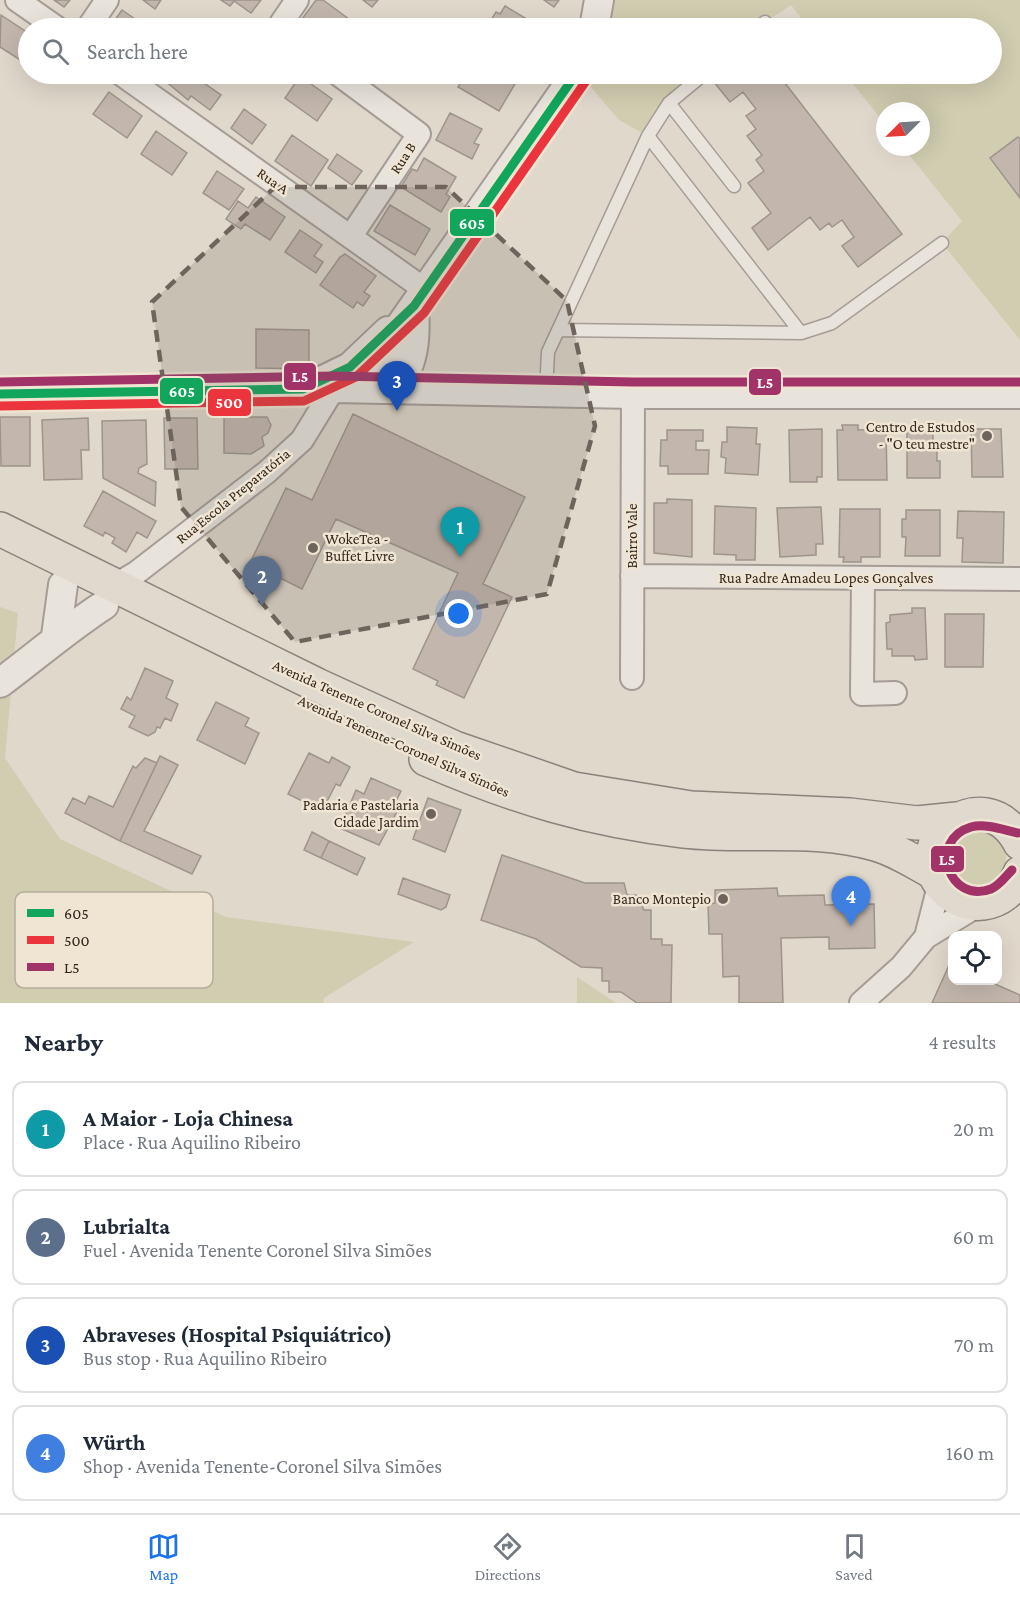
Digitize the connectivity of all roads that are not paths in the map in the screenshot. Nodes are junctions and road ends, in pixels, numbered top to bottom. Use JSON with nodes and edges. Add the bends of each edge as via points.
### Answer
{"nodes":[{"id":1,"x":17,"y":0,"type":"edge"},
{"id":2,"x":107,"y":0,"type":"edge"},
{"id":3,"x":297,"y":0,"type":"edge"},
{"id":4,"x":599,"y":0,"type":"edge"},
{"id":5,"x":43,"y":18,"type":"edge"},
{"id":6,"x":95,"y":18,"type":"edge"},
{"id":7,"x":285,"y":18,"type":"edge"},
{"id":8,"x":596,"y":18,"type":"edge"},
{"id":9,"x":135,"y":84,"type":"edge"},
{"id":10,"x":352,"y":84,"type":"edge"},
{"id":11,"x":569,"y":84,"type":"edge"},
{"id":12,"x":692,"y":84,"type":"edge"},
{"id":13,"x":669,"y":103,"type":"junction"},
{"id":14,"x":648,"y":136,"type":"junction"},
{"id":15,"x":734,"y":186,"type":"dead end"},
{"id":16,"x":351,"y":236,"type":"junction"},
{"id":17,"x":942,"y":243,"type":"dead end"},
{"id":18,"x":419,"y":298,"type":"junction"},
{"id":19,"x":559,"y":330,"type":"junction"},
{"id":20,"x":801,"y":333,"type":"junction"},
{"id":21,"x":414,"y":341,"type":"junction"},
{"id":22,"x":303,"y":388,"type":"junction"},
{"id":23,"x":334,"y":388,"type":"junction"},
{"id":24,"x":394,"y":389,"type":"junction"},
{"id":25,"x":453,"y":389,"type":"junction"},
{"id":26,"x":546,"y":392,"type":"junction"},
{"id":27,"x":633,"y":393,"type":"junction"},
{"id":28,"x":0,"y":394,"type":"edge"},
{"id":29,"x":1020,"y":394,"type":"edge"},
{"id":30,"x":0,"y":529,"type":"edge"},
{"id":31,"x":0,"y":555,"type":"edge"},
{"id":32,"x":632,"y":576,"type":"junction"},
{"id":33,"x":863,"y":578,"type":"junction"},
{"id":34,"x":1020,"y":579,"type":"edge"},
{"id":35,"x":63,"y":585,"type":"junction"},
{"id":36,"x":109,"y":595,"type":"junction"},
{"id":37,"x":57,"y":636,"type":"junction"},
{"id":38,"x":632,"y":678,"type":"dead end"},
{"id":39,"x":0,"y":683,"type":"edge"},
{"id":40,"x":895,"y":693,"type":"dead end"},
{"id":41,"x":1005,"y":818,"type":"edge"},
{"id":42,"x":957,"y":819,"type":"junction"},
{"id":43,"x":1020,"y":843,"type":"edge"},
{"id":44,"x":938,"y":878,"type":"junction"},
{"id":45,"x":1019,"y":878,"type":"edge"},
{"id":46,"x":980,"y":904,"type":"junction"},
{"id":47,"x":926,"y":937,"type":"junction"},
{"id":48,"x":861,"y":1003,"type":"edge"}],
"edges":[{"from":1,"to":5,"type":"street"},
{"from":2,"to":6,"type":"street"},
{"from":3,"to":7,"type":"street"},
{"from":4,"to":8,"type":"street"},
{"from":9,"to":16,"type":"street","name":"Rua A"},
{"from":10,"to":16,"type":"street","name":"Rua B","via":[[419,134]]},
{"from":11,"to":18,"type":"street"},
{"from":12,"to":13,"type":"lane"},
{"from":13,"to":14,"type":"lane"},
{"from":13,"to":15,"type":"lane"},
{"from":14,"to":19,"type":"lane"},
{"from":14,"to":20,"type":"lane"},
{"from":16,"to":18,"type":"street","name":"Rua A"},
{"from":17,"to":20,"type":"lane","via":[[832,323]]},
{"from":18,"to":21,"type":"street"},
{"from":18,"to":22,"type":"street","via":[[350,367]]},
{"from":18,"to":24,"type":"street","via":[[384,349],[380,365],[383,379]]},
{"from":19,"to":20,"type":"lane"},
{"from":19,"to":26,"type":"lane","via":[[548,352]]},
{"from":21,"to":24,"type":"street","via":[[408,368]]},
{"from":21,"to":25,"type":"street","via":[[428,374]]},
{"from":22,"to":23,"type":"street"},
{"from":22,"to":28,"type":"street"},
{"from":23,"to":24,"type":"street"},
{"from":23,"to":36,"type":"street","name":"Rua Escola Preparatória","via":[[302,440]]},
{"from":24,"to":25,"type":"street"},
{"from":25,"to":26,"type":"street"},
{"from":26,"to":27,"type":"street"},
{"from":27,"to":29,"type":"street"},
{"from":27,"to":32,"type":"street","name":"Bairro Vale"},
{"from":30,"to":36,"type":"main road","name":"Avenida Tenente Coronel Silva Simões"},
{"from":31,"to":35,"type":"main road","name":"Avenida Tenente-Coronel Silva Simões"},
{"from":32,"to":33,"type":"street","name":"Rua Padre Amadeu Lopes Gonçalves"},
{"from":32,"to":38,"type":"street","name":"Bairro Vale"},
{"from":33,"to":34,"type":"street","name":"Rua Padre Amadeu Lopes Gonçalves"},
{"from":33,"to":40,"type":"street","via":[[862,694]]},
{"from":35,"to":36,"type":"main road","name":"Avenida Tenente-Coronel Silva Simões"},
{"from":35,"to":37,"type":"street"},
{"from":36,"to":37,"type":"street"},
{"from":36,"to":42,"type":"main road","name":"Avenida Tenente Coronel Silva Simões","via":[[455,748],[574,789],[691,808],[850,815],[917,823]]},
{"from":36,"to":44,"type":"main road","name":"Avenida Tenente-Coronel Silva Simões","via":[[349,723],[523,798],[608,821],[673,830],[817,835],[876,844]]},
{"from":37,"to":39,"type":"street"},
{"from":41,"to":42,"type":"main road","name":"Avenida Tenente Coronel Silva Simões","via":[[980,814]]},
{"from":41,"to":43,"type":"main road"},
{"from":42,"to":44,"type":"main road","via":[[943,831],[934,848]]},
{"from":44,"to":46,"type":"main road","name":"Avenida Tenente-Coronel Silva Simões","via":[[952,896]]},
{"from":44,"to":47,"type":"street"},
{"from":45,"to":46,"type":"main road","via":[[1001,897]]},
{"from":46,"to":47,"type":"street"},
{"from":47,"to":48,"type":"street","via":[[902,967]]}]}
